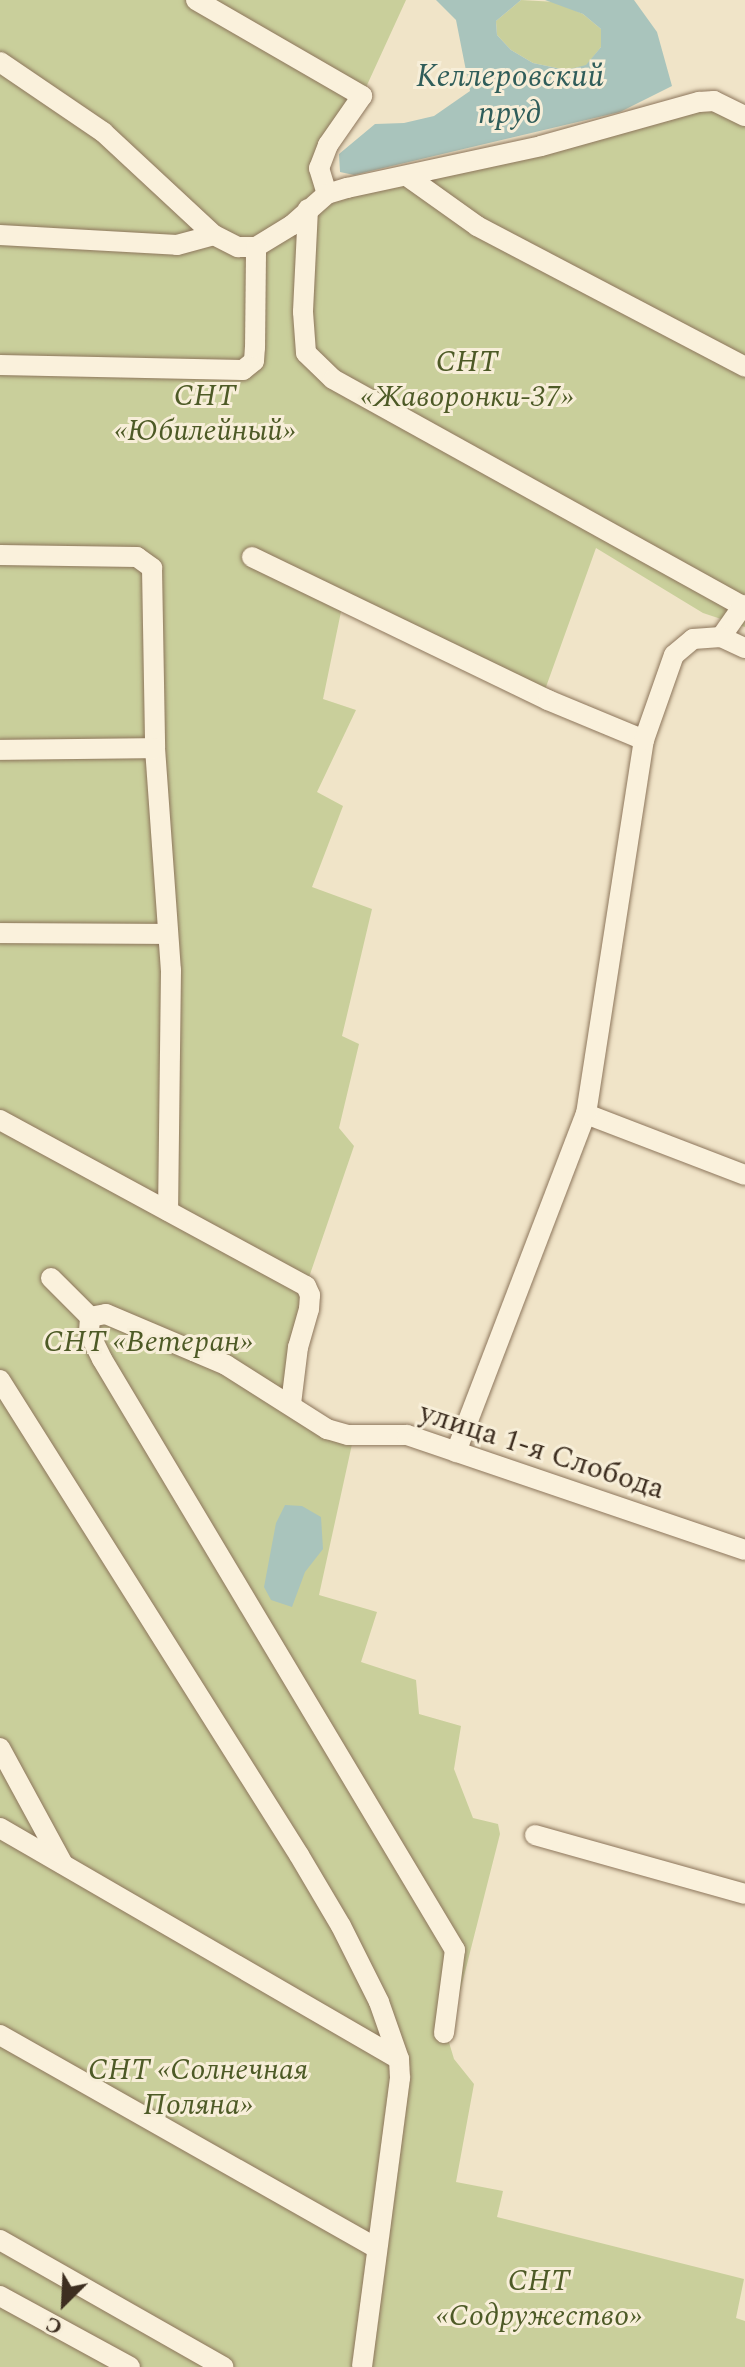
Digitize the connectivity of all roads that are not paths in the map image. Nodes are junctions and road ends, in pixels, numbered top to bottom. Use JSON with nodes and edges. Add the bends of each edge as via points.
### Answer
{"nodes":[{"id":1,"x":196,"y":0,"type":"edge"},
{"id":2,"x":0,"y":62,"type":"edge"},
{"id":3,"x":745,"y":116,"type":"edge"},
{"id":4,"x":407,"y":176,"type":"junction"},
{"id":5,"x":327,"y":194,"type":"junction"},
{"id":6,"x":308,"y":209,"type":"junction"},
{"id":7,"x":0,"y":235,"type":"edge"},
{"id":8,"x":214,"y":235,"type":"junction"},
{"id":9,"x":256,"y":247,"type":"junction"},
{"id":10,"x":0,"y":365,"type":"edge"},
{"id":11,"x":745,"y":367,"type":"edge"},
{"id":12,"x":0,"y":555,"type":"edge"},
{"id":13,"x":252,"y":557,"type":"dead end"},
{"id":14,"x":744,"y":606,"type":"edge"},
{"id":15,"x":721,"y":637,"type":"junction"},
{"id":16,"x":745,"y":648,"type":"edge"},
{"id":17,"x":644,"y":740,"type":"junction"},
{"id":18,"x":155,"y":748,"type":"junction"},
{"id":19,"x":0,"y":750,"type":"edge"},
{"id":20,"x":0,"y":933,"type":"edge"},
{"id":21,"x":168,"y":934,"type":"junction"},
{"id":22,"x":586,"y":1114,"type":"junction"},
{"id":23,"x":0,"y":1120,"type":"edge"},
{"id":24,"x":745,"y":1175,"type":"edge"},
{"id":25,"x":168,"y":1211,"type":"junction"},
{"id":26,"x":51,"y":1278,"type":"dead end"},
{"id":27,"x":98,"y":1315,"type":"junction"},
{"id":28,"x":0,"y":1380,"type":"edge"},
{"id":29,"x":291,"y":1404,"type":"junction"},
{"id":30,"x":456,"y":1452,"type":"junction"},
{"id":31,"x":745,"y":1550,"type":"edge"},
{"id":32,"x":0,"y":1748,"type":"edge"},
{"id":33,"x":0,"y":1828,"type":"edge"},
{"id":34,"x":535,"y":1835,"type":"dead end"},
{"id":35,"x":63,"y":1864,"type":"junction"},
{"id":36,"x":745,"y":1894,"type":"edge"},
{"id":37,"x":444,"y":2033,"type":"dead end"},
{"id":38,"x":0,"y":2035,"type":"edge"},
{"id":39,"x":399,"y":2059,"type":"junction"},
{"id":40,"x":0,"y":2240,"type":"edge"},
{"id":41,"x":375,"y":2247,"type":"junction"},
{"id":42,"x":0,"y":2296,"type":"edge"},
{"id":43,"x":130,"y":2367,"type":"edge"},
{"id":44,"x":224,"y":2367,"type":"edge"},
{"id":45,"x":362,"y":2367,"type":"edge"}],
"edges":[{"from":1,"to":5,"type":"street","via":[[362,96],[328,145],[319,168]]},
{"from":2,"to":8,"type":"street","via":[[103,132]]},
{"from":3,"to":4,"type":"street","via":[[714,101],[699,102]]},
{"from":4,"to":5,"type":"street"},
{"from":4,"to":11,"type":"street","via":[[477,226]]},
{"from":5,"to":6,"type":"street"},
{"from":6,"to":9,"type":"street"},
{"from":6,"to":14,"type":"street","via":[[306,353],[333,379]]},
{"from":7,"to":8,"type":"street","via":[[177,245]]},
{"from":8,"to":9,"type":"street","via":[[238,247]]},
{"from":9,"to":10,"type":"street","via":[[254,361],[243,370]]},
{"from":12,"to":18,"type":"street","via":[[137,557],[152,568]]},
{"from":13,"to":17,"type":"street","via":[[548,700]]},
{"from":14,"to":15,"type":"street"},
{"from":15,"to":16,"type":"street"},
{"from":15,"to":17,"type":"street","via":[[693,639],[674,655]]},
{"from":17,"to":22,"type":"street"},
{"from":18,"to":19,"type":"street"},
{"from":18,"to":21,"type":"street"},
{"from":20,"to":21,"type":"street"},
{"from":21,"to":25,"type":"street"},
{"from":22,"to":24,"type":"street"},
{"from":22,"to":30,"type":"street"},
{"from":23,"to":25,"type":"street"},
{"from":25,"to":29,"type":"street","via":[[306,1286],[309,1309]]},
{"from":26,"to":27,"type":"street"},
{"from":27,"to":29,"type":"street","name":"улица 1-я Слобода","via":[[226,1365]]},
{"from":27,"to":37,"type":"street","via":[[89,1332],[102,1359],[455,1950]]},
{"from":28,"to":39,"type":"street","via":[[306,1867],[379,2002]]},
{"from":29,"to":30,"type":"street","name":"улица 1-я Слобода","via":[[337,1432],[407,1435]]},
{"from":30,"to":31,"type":"street","name":"улица 1-я Слобода"},
{"from":32,"to":35,"type":"street"},
{"from":33,"to":35,"type":"street"},
{"from":34,"to":36,"type":"street"},
{"from":35,"to":39,"type":"street"},
{"from":38,"to":41,"type":"street"},
{"from":39,"to":41,"type":"street"},
{"from":40,"to":44,"type":"street"},
{"from":41,"to":45,"type":"street"},
{"from":42,"to":43,"type":"street"}]}
